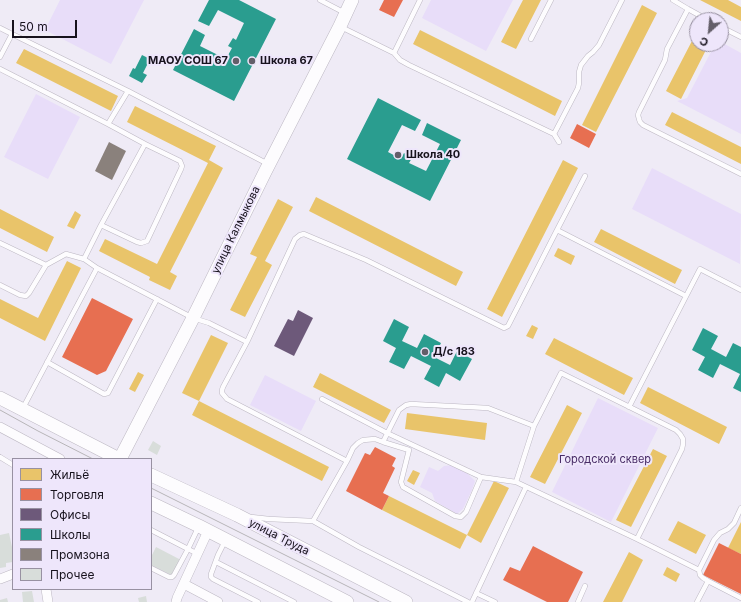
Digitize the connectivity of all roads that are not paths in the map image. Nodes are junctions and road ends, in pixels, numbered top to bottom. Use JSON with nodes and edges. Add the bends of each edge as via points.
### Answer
{"nodes":[{"id":1,"x":320,"y":0,"type":"edge"},
{"id":2,"x":352,"y":0,"type":"edge"},
{"id":3,"x":420,"y":0,"type":"edge"},
{"id":4,"x":551,"y":0,"type":"edge"},
{"id":5,"x":622,"y":0,"type":"edge"},
{"id":6,"x":673,"y":0,"type":"edge"},
{"id":7,"x":688,"y":9,"type":"junction"},
{"id":8,"x":693,"y":12,"type":"edge"},
{"id":9,"x":346,"y":13,"type":"junction"},
{"id":10,"x":340,"y":26,"type":"junction"},
{"id":11,"x":0,"y":28,"type":"edge"},
{"id":12,"x":729,"y":31,"type":"edge"},
{"id":13,"x":12,"y":34,"type":"junction"},
{"id":14,"x":741,"y":37,"type":"edge"},
{"id":15,"x":531,"y":39,"type":"dead end"},
{"id":16,"x":394,"y":53,"type":"junction"},
{"id":17,"x":0,"y":57,"type":"edge"},
{"id":18,"x":0,"y":69,"type":"edge"},
{"id":19,"x":128,"y":91,"type":"junction"},
{"id":20,"x":108,"y":124,"type":"junction"},
{"id":21,"x":554,"y":134,"type":"junction"},
{"id":22,"x":559,"y":142,"type":"dead end"},
{"id":23,"x":145,"y":144,"type":"junction"},
{"id":24,"x":269,"y":164,"type":"junction"},
{"id":25,"x":741,"y":174,"type":"edge"},
{"id":26,"x":585,"y":176,"type":"dead end"},
{"id":27,"x":101,"y":225,"type":"junction"},
{"id":28,"x":557,"y":230,"type":"junction"},
{"id":29,"x":0,"y":243,"type":"edge"},
{"id":30,"x":84,"y":259,"type":"junction"},
{"id":31,"x":46,"y":265,"type":"junction"},
{"id":32,"x":97,"y":268,"type":"junction"},
{"id":33,"x":0,"y":285,"type":"edge"},
{"id":34,"x":741,"y":290,"type":"edge"},
{"id":35,"x":686,"y":296,"type":"junction"},
{"id":36,"x":157,"y":299,"type":"junction"},
{"id":37,"x":193,"y":318,"type":"junction"},
{"id":38,"x":247,"y":342,"type":"junction"},
{"id":39,"x":47,"y":362,"type":"junction"},
{"id":40,"x":0,"y":398,"type":"edge"},
{"id":41,"x":322,"y":399,"type":"dead end"},
{"id":42,"x":629,"y":407,"type":"junction"},
{"id":43,"x":22,"y":410,"type":"junction"},
{"id":44,"x":534,"y":426,"type":"junction"},
{"id":45,"x":0,"y":427,"type":"edge"},
{"id":46,"x":387,"y":433,"type":"junction"},
{"id":47,"x":383,"y":442,"type":"junction"},
{"id":48,"x":409,"y":450,"type":"junction"},
{"id":49,"x":424,"y":450,"type":"junction"},
{"id":50,"x":0,"y":457,"type":"edge"},
{"id":51,"x":58,"y":458,"type":"edge"},
{"id":52,"x":117,"y":458,"type":"edge"},
{"id":53,"x":120,"y":458,"type":"edge"},
{"id":54,"x":347,"y":461,"type":"junction"},
{"id":55,"x":12,"y":464,"type":"edge"},
{"id":56,"x":152,"y":475,"type":"edge"},
{"id":57,"x":481,"y":477,"type":"junction"},
{"id":58,"x":516,"y":482,"type":"junction"},
{"id":59,"x":526,"y":487,"type":"junction"},
{"id":60,"x":152,"y":503,"type":"edge"},
{"id":61,"x":741,"y":508,"type":"edge"},
{"id":62,"x":237,"y":516,"type":"junction"},
{"id":63,"x":312,"y":521,"type":"junction"},
{"id":64,"x":203,"y":528,"type":"junction"},
{"id":65,"x":152,"y":531,"type":"edge"},
{"id":66,"x":637,"y":538,"type":"junction"},
{"id":67,"x":225,"y":540,"type":"junction"},
{"id":68,"x":188,"y":549,"type":"junction"},
{"id":69,"x":198,"y":554,"type":"junction"},
{"id":70,"x":216,"y":562,"type":"junction"},
{"id":71,"x":152,"y":568,"type":"edge"},
{"id":72,"x":699,"y":570,"type":"junction"},
{"id":73,"x":12,"y":574,"type":"edge"},
{"id":74,"x":0,"y":579,"type":"edge"},
{"id":75,"x":708,"y":581,"type":"junction"},
{"id":76,"x":184,"y":584,"type":"junction"},
{"id":77,"x":585,"y":586,"type":"dead end"},
{"id":78,"x":46,"y":590,"type":"edge"},
{"id":79,"x":476,"y":593,"type":"junction"},
{"id":80,"x":741,"y":598,"type":"edge"},
{"id":81,"x":48,"y":602,"type":"edge"},
{"id":82,"x":176,"y":602,"type":"edge"},
{"id":83,"x":218,"y":602,"type":"edge"},
{"id":84,"x":258,"y":602,"type":"edge"},
{"id":85,"x":294,"y":602,"type":"edge"},
{"id":86,"x":347,"y":602,"type":"edge"},
{"id":87,"x":406,"y":602,"type":"edge"},
{"id":88,"x":468,"y":602,"type":"edge"},
{"id":89,"x":472,"y":602,"type":"edge"},
{"id":90,"x":495,"y":602,"type":"edge"},
{"id":91,"x":578,"y":602,"type":"edge"},
{"id":92,"x":697,"y":602,"type":"edge"}],
"edges":[{"from":1,"to":9,"type":"lane"},
{"from":2,"to":9,"type":"main road","name":"улица Калмыкова"},
{"from":3,"to":16,"type":"lane"},
{"from":4,"to":15,"type":"lane"},
{"from":5,"to":21,"type":"lane","via":[[599,45],[581,65],[578,88]]},
{"from":6,"to":7,"type":"lane"},
{"from":7,"to":8,"type":"lane"},
{"from":7,"to":25,"type":"lane","via":[[639,112],[639,119],[643,124]]},
{"from":9,"to":10,"type":"main road","name":"улица Калмыкова"},
{"from":10,"to":16,"type":"lane"},
{"from":10,"to":24,"type":"main road","name":"улица Калмыкова"},
{"from":11,"to":13,"type":"lane"},
{"from":12,"to":14,"type":"lane"},
{"from":13,"to":17,"type":"lane"},
{"from":13,"to":19,"type":"lane"},
{"from":16,"to":21,"type":"lane","via":[[409,65]]},
{"from":18,"to":20,"type":"lane"},
{"from":19,"to":20,"type":"lane"},
{"from":19,"to":24,"type":"lane"},
{"from":20,"to":23,"type":"lane"},
{"from":21,"to":22,"type":"lane"},
{"from":23,"to":27,"type":"lane"},
{"from":23,"to":27,"type":"lane","via":[[178,159],[182,166],[149,238],[144,243],[137,242]]},
{"from":24,"to":37,"type":"main road","name":"улица Калмыкова"},
{"from":26,"to":28,"type":"lane"},
{"from":27,"to":30,"type":"lane"},
{"from":28,"to":35,"type":"lane"},
{"from":28,"to":38,"type":"lane","via":[[508,326],[504,328],[366,260],[307,235],[300,235],[295,239]]},
{"from":29,"to":31,"type":"lane"},
{"from":30,"to":31,"type":"lane","via":[[66,254]]},
{"from":30,"to":32,"type":"lane"},
{"from":31,"to":33,"type":"lane","via":[[26,296]]},
{"from":32,"to":36,"type":"lane"},
{"from":32,"to":39,"type":"lane"},
{"from":34,"to":35,"type":"lane","via":[[700,269]]},
{"from":35,"to":42,"type":"lane"},
{"from":36,"to":37,"type":"lane"},
{"from":36,"to":39,"type":"lane","via":[[108,393],[104,394]]},
{"from":37,"to":38,"type":"lane"},
{"from":37,"to":53,"type":"main road","name":"улица Калмыкова"},
{"from":38,"to":54,"type":"lane","via":[[222,386],[224,396]]},
{"from":39,"to":43,"type":"lane"},
{"from":40,"to":43,"type":"main road"},
{"from":41,"to":46,"type":"lane"},
{"from":42,"to":44,"type":"lane","via":[[561,373]]},
{"from":42,"to":66,"type":"lane","via":[[676,430],[683,439],[682,449]]},
{"from":43,"to":52,"type":"main road"},
{"from":44,"to":46,"type":"lane","via":[[488,408],[411,404],[399,410]]},
{"from":44,"to":58,"type":"lane"},
{"from":45,"to":51,"type":"street"},
{"from":46,"to":47,"type":"lane"},
{"from":46,"to":49,"type":"lane"},
{"from":47,"to":48,"type":"lane"},
{"from":47,"to":54,"type":"lane","via":[[375,439],[363,440],[353,448]]},
{"from":48,"to":49,"type":"lane"},
{"from":48,"to":57,"type":"lane","via":[[401,482],[403,487],[455,516],[461,517],[466,512]]},
{"from":49,"to":57,"type":"lane"},
{"from":50,"to":55,"type":"lane"},
{"from":54,"to":63,"type":"lane"},
{"from":56,"to":62,"type":"main road","name":"улица Труда"},
{"from":57,"to":58,"type":"lane"},
{"from":58,"to":59,"type":"lane"},
{"from":59,"to":66,"type":"lane"},
{"from":59,"to":79,"type":"lane"},
{"from":60,"to":64,"type":"main road"},
{"from":61,"to":72,"type":"lane","via":[[734,523],[714,540]]},
{"from":62,"to":63,"type":"lane"},
{"from":62,"to":87,"type":"main road","name":"улица Труда"},
{"from":63,"to":88,"type":"lane"},
{"from":64,"to":67,"type":"main road"},
{"from":64,"to":68,"type":"lane"},
{"from":64,"to":69,"type":"street"},
{"from":65,"to":68,"type":"lane"},
{"from":66,"to":72,"type":"lane"},
{"from":67,"to":70,"type":"lane"},
{"from":67,"to":86,"type":"main road"},
{"from":68,"to":69,"type":"lane"},
{"from":68,"to":71,"type":"lane","via":[[172,577]]},
{"from":69,"to":76,"type":"street"},
{"from":70,"to":84,"type":"lane","via":[[212,578]]},
{"from":70,"to":85,"type":"lane"},
{"from":72,"to":75,"type":"lane","via":[[700,575]]},
{"from":73,"to":74,"type":"street"},
{"from":75,"to":80,"type":"lane"},
{"from":75,"to":92,"type":"lane"},
{"from":76,"to":82,"type":"street"},
{"from":76,"to":83,"type":"street"},
{"from":77,"to":91,"type":"lane"},
{"from":78,"to":81,"type":"street"},
{"from":79,"to":89,"type":"lane"},
{"from":79,"to":90,"type":"lane"}]}
